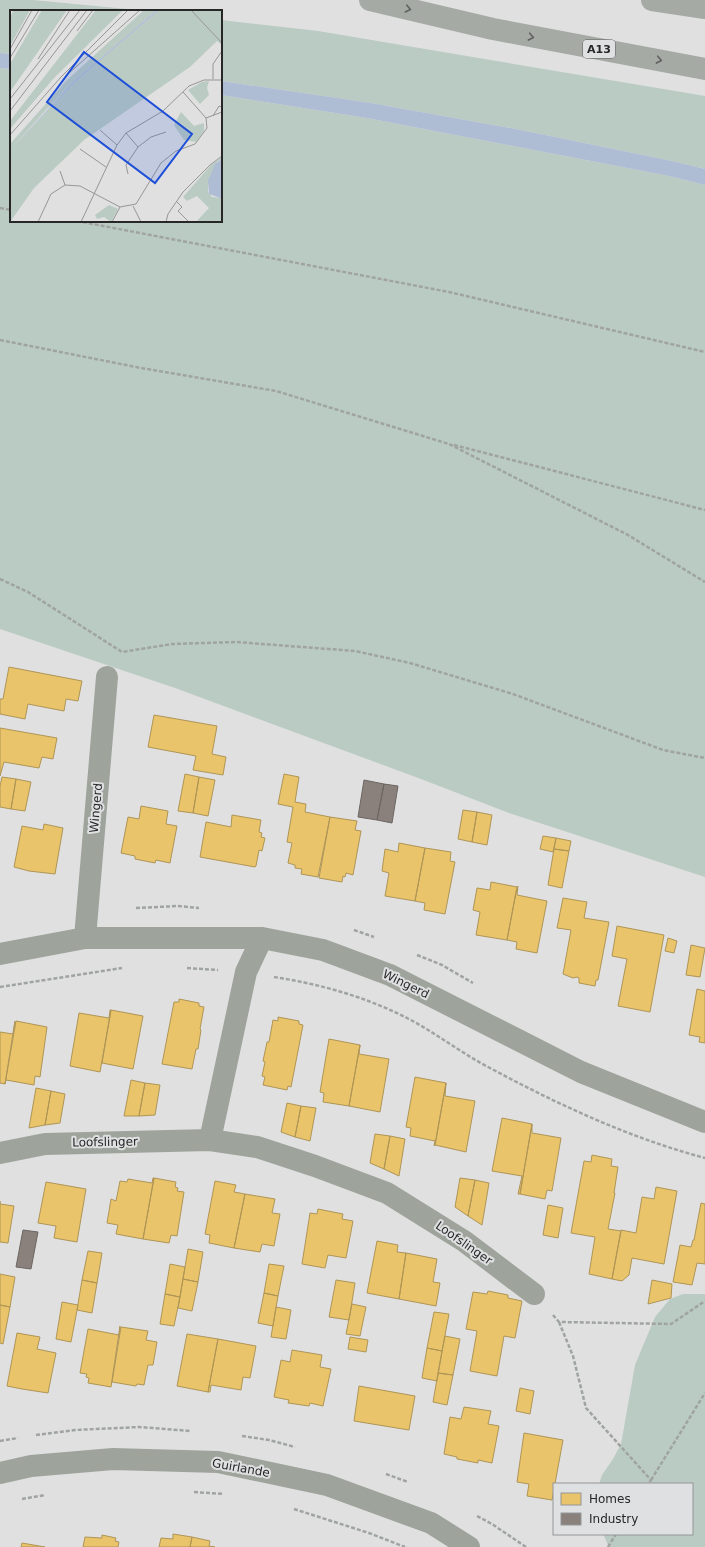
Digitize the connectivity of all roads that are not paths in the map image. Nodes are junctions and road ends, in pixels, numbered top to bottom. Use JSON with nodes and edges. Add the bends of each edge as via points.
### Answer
{"nodes":[{"id":1,"x":370,"y":0,"type":"edge"},
{"id":2,"x":652,"y":0,"type":"edge"},
{"id":3,"x":705,"y":8,"type":"edge"},
{"id":4,"x":705,"y":69,"type":"edge"},
{"id":5,"x":107,"y":677,"type":"dead end"},
{"id":6,"x":85,"y":938,"type":"junction"},
{"id":7,"x":262,"y":938,"type":"junction"},
{"id":8,"x":0,"y":954,"type":"edge"},
{"id":9,"x":705,"y":1122,"type":"edge"},
{"id":10,"x":210,"y":1140,"type":"junction"},
{"id":11,"x":0,"y":1153,"type":"edge"},
{"id":12,"x":534,"y":1294,"type":"road end"},
{"id":13,"x":0,"y":1473,"type":"edge"},
{"id":14,"x":469,"y":1547,"type":"edge"}],
"edges":[{"from":1,"to":4,"type":"highway","number":"A13","one_way":true,"via":[[493,29]]},
{"from":2,"to":3,"type":"highway"},
{"from":5,"to":6,"type":"street","name":"Wingerd"},
{"from":6,"to":7,"type":"street","name":"Wingerd"},
{"from":6,"to":8,"type":"street","name":"Wingerd"},
{"from":7,"to":9,"type":"street","name":"Wingerd","via":[[323,950],[390,975],[581,1072]]},
{"from":7,"to":10,"type":"street","via":[[246,972]]},
{"from":10,"to":11,"type":"street","name":"Loofslinger","via":[[45,1144]]},
{"from":10,"to":12,"type":"street","name":"Loofslinger","via":[[257,1147],[387,1193],[464,1241]]},
{"from":13,"to":14,"type":"street","name":"Guirlande","via":[[31,1466],[113,1459],[218,1462],[327,1485],[431,1523]]}]}
